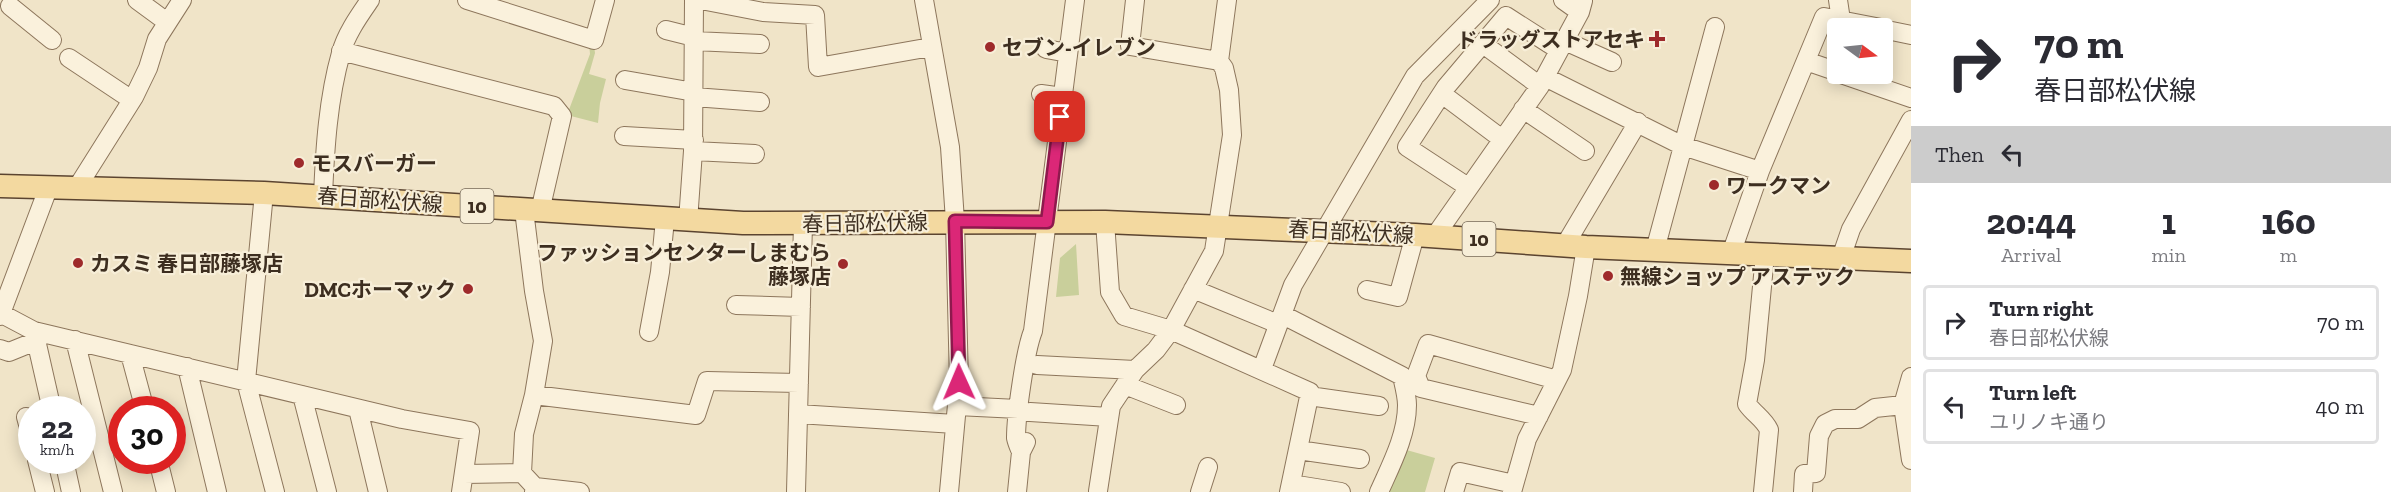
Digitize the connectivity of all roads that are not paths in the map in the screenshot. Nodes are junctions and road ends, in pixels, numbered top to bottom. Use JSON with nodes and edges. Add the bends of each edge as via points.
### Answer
{"nodes":[{"id":1,"x":136,"y":0,"type":"edge"},
{"id":2,"x":182,"y":0,"type":"edge"},
{"id":3,"x":370,"y":0,"type":"edge"},
{"id":4,"x":467,"y":0,"type":"edge"},
{"id":5,"x":605,"y":0,"type":"edge"},
{"id":6,"x":694,"y":0,"type":"edge"},
{"id":7,"x":703,"y":0,"type":"edge"},
{"id":8,"x":924,"y":0,"type":"edge"},
{"id":9,"x":1075,"y":0,"type":"edge"},
{"id":10,"x":1135,"y":0,"type":"edge"},
{"id":11,"x":1227,"y":0,"type":"edge"},
{"id":12,"x":1490,"y":0,"type":"edge"},
{"id":13,"x":1563,"y":0,"type":"edge"},
{"id":14,"x":1838,"y":0,"type":"edge"},
{"id":15,"x":11,"y":2,"type":"edge"},
{"id":16,"x":763,"y":6,"type":"edge"},
{"id":17,"x":1582,"y":6,"type":"edge"},
{"id":18,"x":1830,"y":18,"type":"edge"},
{"id":19,"x":1841,"y":18,"type":"edge"},
{"id":20,"x":0,"y":22,"type":"edge"},
{"id":21,"x":167,"y":22,"type":"junction"},
{"id":22,"x":1715,"y":27,"type":"dead end"},
{"id":23,"x":666,"y":30,"type":"dead end"},
{"id":24,"x":1893,"y":31,"type":"edge"},
{"id":25,"x":1911,"y":35,"type":"edge"},
{"id":26,"x":694,"y":39,"type":"junction"},
{"id":27,"x":52,"y":40,"type":"dead end"},
{"id":28,"x":760,"y":44,"type":"dead end"},
{"id":29,"x":1483,"y":44,"type":"junction"},
{"id":30,"x":1562,"y":46,"type":"junction"},
{"id":31,"x":931,"y":47,"type":"junction"},
{"id":32,"x":1046,"y":49,"type":"dead end"},
{"id":33,"x":341,"y":51,"type":"junction"},
{"id":34,"x":1068,"y":52,"type":"junction"},
{"id":35,"x":69,"y":58,"type":"dead end"},
{"id":36,"x":1219,"y":61,"type":"junction"},
{"id":37,"x":1612,"y":62,"type":"dead end"},
{"id":38,"x":1806,"y":62,"type":"junction"},
{"id":39,"x":1827,"y":69,"type":"edge"},
{"id":40,"x":625,"y":80,"type":"dead end"},
{"id":41,"x":1542,"y":82,"type":"junction"},
{"id":42,"x":1871,"y":84,"type":"edge"},
{"id":43,"x":694,"y":94,"type":"junction"},
{"id":44,"x":1041,"y":94,"type":"dead end"},
{"id":45,"x":1442,"y":94,"type":"junction"},
{"id":46,"x":1063,"y":97,"type":"junction"},
{"id":47,"x":1911,"y":98,"type":"edge"},
{"id":48,"x":132,"y":100,"type":"junction"},
{"id":49,"x":760,"y":102,"type":"dead end"},
{"id":50,"x":1523,"y":109,"type":"junction"},
{"id":51,"x":1911,"y":120,"type":"edge"},
{"id":52,"x":1638,"y":122,"type":"junction"},
{"id":53,"x":624,"y":136,"type":"dead end"},
{"id":54,"x":1502,"y":139,"type":"junction"},
{"id":55,"x":694,"y":146,"type":"junction"},
{"id":56,"x":1683,"y":146,"type":"junction"},
{"id":57,"x":1585,"y":151,"type":"dead end"},
{"id":58,"x":755,"y":154,"type":"dead end"},
{"id":59,"x":1760,"y":171,"type":"junction"},
{"id":60,"x":0,"y":186,"type":"edge"},
{"id":61,"x":49,"y":186,"type":"junction"},
{"id":62,"x":78,"y":186,"type":"junction"},
{"id":63,"x":1468,"y":187,"type":"junction"},
{"id":64,"x":264,"y":193,"type":"junction"},
{"id":65,"x":322,"y":196,"type":"junction"},
{"id":66,"x":532,"y":210,"type":"junction"},
{"id":67,"x":677,"y":220,"type":"junction"},
{"id":68,"x":955,"y":221,"type":"junction"},
{"id":69,"x":1047,"y":222,"type":"junction"},
{"id":70,"x":1105,"y":222,"type":"junction"},
{"id":71,"x":804,"y":224,"type":"junction"},
{"id":72,"x":1217,"y":225,"type":"junction"},
{"id":73,"x":1326,"y":231,"type":"junction"},
{"id":74,"x":1425,"y":236,"type":"junction"},
{"id":75,"x":1576,"y":246,"type":"junction"},
{"id":76,"x":1654,"y":250,"type":"junction"},
{"id":77,"x":1731,"y":254,"type":"junction"},
{"id":78,"x":1765,"y":255,"type":"junction"},
{"id":79,"x":1841,"y":258,"type":"junction"},
{"id":80,"x":1911,"y":261,"type":"edge"},
{"id":81,"x":1193,"y":289,"type":"junction"},
{"id":82,"x":1367,"y":290,"type":"dead end"},
{"id":83,"x":736,"y":305,"type":"dead end"},
{"id":84,"x":801,"y":308,"type":"junction"},
{"id":85,"x":1,"y":315,"type":"edge"},
{"id":86,"x":1280,"y":319,"type":"junction"},
{"id":87,"x":1171,"y":330,"type":"junction"},
{"id":88,"x":1033,"y":331,"type":"junction"},
{"id":89,"x":649,"y":332,"type":"dead end"},
{"id":90,"x":35,"y":336,"type":"junction"},
{"id":91,"x":75,"y":340,"type":"junction"},
{"id":92,"x":0,"y":349,"type":"edge"},
{"id":93,"x":130,"y":354,"type":"junction"},
{"id":94,"x":1036,"y":365,"type":"junction"},
{"id":95,"x":188,"y":367,"type":"junction"},
{"id":96,"x":1262,"y":369,"type":"junction"},
{"id":97,"x":1911,"y":377,"type":"edge"},
{"id":98,"x":1130,"y":378,"type":"junction"},
{"id":99,"x":1557,"y":380,"type":"junction"},
{"id":100,"x":246,"y":381,"type":"junction"},
{"id":101,"x":799,"y":383,"type":"junction"},
{"id":102,"x":302,"y":395,"type":"junction"},
{"id":103,"x":534,"y":395,"type":"junction"},
{"id":104,"x":49,"y":396,"type":"edge"},
{"id":105,"x":141,"y":396,"type":"edge"},
{"id":106,"x":1309,"y":396,"type":"junction"},
{"id":107,"x":1176,"y":405,"type":"dead end"},
{"id":108,"x":1379,"y":406,"type":"dead end"},
{"id":109,"x":1907,"y":406,"type":"edge"},
{"id":110,"x":358,"y":409,"type":"junction"},
{"id":111,"x":1025,"y":410,"type":"junction"},
{"id":112,"x":798,"y":414,"type":"junction"},
{"id":113,"x":956,"y":415,"type":"junction"},
{"id":114,"x":1539,"y":416,"type":"junction"},
{"id":115,"x":1109,"y":417,"type":"junction"},
{"id":116,"x":1298,"y":450,"type":"junction"},
{"id":117,"x":1360,"y":459,"type":"dead end"},
{"id":118,"x":1911,"y":460,"type":"edge"},
{"id":119,"x":1208,"y":467,"type":"dead end"},
{"id":120,"x":522,"y":472,"type":"junction"},
{"id":121,"x":40,"y":474,"type":"edge"},
{"id":122,"x":67,"y":474,"type":"edge"},
{"id":123,"x":162,"y":474,"type":"edge"},
{"id":124,"x":464,"y":474,"type":"junction"},
{"id":125,"x":1290,"y":488,"type":"edge"},
{"id":126,"x":1513,"y":488,"type":"edge"},
{"id":127,"x":534,"y":490,"type":"edge"},
{"id":128,"x":45,"y":492,"type":"edge"},
{"id":129,"x":71,"y":492,"type":"edge"},
{"id":130,"x":113,"y":492,"type":"edge"},
{"id":131,"x":166,"y":492,"type":"edge"},
{"id":132,"x":217,"y":492,"type":"edge"},
{"id":133,"x":275,"y":492,"type":"edge"},
{"id":134,"x":327,"y":492,"type":"edge"},
{"id":135,"x":378,"y":492,"type":"edge"},
{"id":136,"x":461,"y":492,"type":"edge"},
{"id":137,"x":580,"y":492,"type":"edge"},
{"id":138,"x":796,"y":492,"type":"edge"},
{"id":139,"x":949,"y":492,"type":"edge"},
{"id":140,"x":1017,"y":492,"type":"edge"},
{"id":141,"x":1079,"y":492,"type":"edge"},
{"id":142,"x":1099,"y":492,"type":"edge"},
{"id":143,"x":1200,"y":492,"type":"edge"},
{"id":144,"x":1341,"y":492,"type":"edge"},
{"id":145,"x":1379,"y":492,"type":"edge"},
{"id":146,"x":1454,"y":492,"type":"edge"},
{"id":147,"x":1763,"y":492,"type":"edge"},
{"id":148,"x":1803,"y":492,"type":"edge"}],
"edges":[{"from":1,"to":21,"type":"street"},
{"from":2,"to":21,"type":"street"},
{"from":3,"to":33,"type":"street"},
{"from":4,"to":5,"type":"street","via":[[594,40]]},
{"from":6,"to":26,"type":"street"},
{"from":7,"to":16,"type":"street"},
{"from":8,"to":31,"type":"street"},
{"from":9,"to":34,"type":"street"},
{"from":10,"to":36,"type":"street","via":[[1130,46]]},
{"from":11,"to":36,"type":"street"},
{"from":12,"to":73,"type":"street","via":[[1415,76]]},
{"from":13,"to":17,"type":"street"},
{"from":14,"to":19,"type":"street"},
{"from":15,"to":20,"type":"street"},
{"from":15,"to":27,"type":"street"},
{"from":16,"to":31,"type":"street","via":[[815,15],[818,67]]},
{"from":17,"to":30,"type":"street"},
{"from":18,"to":38,"type":"street","via":[[1824,17]]},
{"from":21,"to":48,"type":"street"},
{"from":22,"to":56,"type":"street"},
{"from":23,"to":26,"type":"street"},
{"from":24,"to":25,"type":"street"},
{"from":26,"to":28,"type":"street"},
{"from":26,"to":43,"type":"street"},
{"from":29,"to":30,"type":"street","via":[[1506,16]]},
{"from":29,"to":41,"type":"street"},
{"from":29,"to":45,"type":"street"},
{"from":30,"to":37,"type":"street"},
{"from":30,"to":41,"type":"street"},
{"from":31,"to":68,"type":"street","via":[[944,102]]},
{"from":32,"to":34,"type":"street"},
{"from":33,"to":65,"type":"street","via":[[326,133]]},
{"from":33,"to":66,"type":"street","via":[[554,106],[562,116]]},
{"from":34,"to":46,"type":"street"},
{"from":35,"to":48,"type":"street"},
{"from":36,"to":72,"type":"street","via":[[1229,90],[1232,135]]},
{"from":38,"to":39,"type":"street"},
{"from":38,"to":59,"type":"street"},
{"from":40,"to":43,"type":"street"},
{"from":41,"to":50,"type":"street"},
{"from":41,"to":52,"type":"street"},
{"from":42,"to":47,"type":"street"},
{"from":43,"to":49,"type":"street"},
{"from":43,"to":55,"type":"street"},
{"from":44,"to":46,"type":"street"},
{"from":45,"to":54,"type":"street"},
{"from":45,"to":63,"type":"street","via":[[1407,147]]},
{"from":46,"to":69,"type":"street"},
{"from":48,"to":62,"type":"street"},
{"from":50,"to":54,"type":"street"},
{"from":50,"to":57,"type":"street"},
{"from":51,"to":79,"type":"street","via":[[1851,229]]},
{"from":52,"to":56,"type":"street"},
{"from":52,"to":75,"type":"street"},
{"from":53,"to":55,"type":"street"},
{"from":54,"to":63,"type":"street"},
{"from":55,"to":58,"type":"street"},
{"from":55,"to":67,"type":"street"},
{"from":56,"to":59,"type":"street"},
{"from":56,"to":76,"type":"street"},
{"from":59,"to":77,"type":"street"},
{"from":60,"to":61,"type":"main road","name":"春日部松伏線","number":"10"},
{"from":61,"to":62,"type":"main road","name":"春日部松伏線","number":"10"},
{"from":61,"to":85,"type":"street"},
{"from":62,"to":64,"type":"main road","name":"春日部松伏線","number":"10"},
{"from":63,"to":74,"type":"street"},
{"from":64,"to":65,"type":"main road","name":"春日部松伏線","number":"10"},
{"from":64,"to":100,"type":"street"},
{"from":65,"to":66,"type":"main road","name":"春日部松伏線","number":"10"},
{"from":66,"to":67,"type":"main road","name":"春日部松伏線","number":"10"},
{"from":66,"to":103,"type":"street","via":[[534,291],[543,341]]},
{"from":67,"to":71,"type":"main road","name":"春日部松伏線","number":"10"},
{"from":67,"to":89,"type":"street"},
{"from":68,"to":69,"type":"main road","name":"春日部松伏線","number":"10"},
{"from":68,"to":71,"type":"main road","name":"春日部松伏線","number":"10"},
{"from":68,"to":113,"type":"street","via":[[959,382]]},
{"from":69,"to":70,"type":"main road","name":"春日部松伏線","number":"10"},
{"from":69,"to":88,"type":"street"},
{"from":70,"to":72,"type":"main road","name":"春日部松伏線","number":"10"},
{"from":70,"to":87,"type":"street","via":[[1110,292],[1124,316]]},
{"from":71,"to":84,"type":"street"},
{"from":72,"to":73,"type":"main road","name":"春日部松伏線","number":"10"},
{"from":72,"to":81,"type":"street","via":[[1214,251]]},
{"from":73,"to":74,"type":"main road","name":"春日部松伏線","number":"10"},
{"from":73,"to":86,"type":"street","via":[[1293,285]]},
{"from":74,"to":75,"type":"main road","name":"春日部松伏線","number":"10"},
{"from":74,"to":82,"type":"street","via":[[1398,297]]},
{"from":75,"to":76,"type":"main road","name":"春日部松伏線","number":"10"},
{"from":75,"to":99,"type":"street","via":[[1576,307]]},
{"from":76,"to":77,"type":"main road","name":"春日部松伏線","number":"10","via":[[1695,248]]},
{"from":77,"to":78,"type":"main road","name":"春日部松伏線","number":"10"},
{"from":78,"to":79,"type":"main road","name":"春日部松伏線","number":"10"},
{"from":78,"to":147,"type":"street","via":[[1747,404],[1769,430]]},
{"from":79,"to":80,"type":"main road","name":"春日部松伏線","number":"10"},
{"from":81,"to":86,"type":"street"},
{"from":81,"to":87,"type":"street"},
{"from":83,"to":84,"type":"street"},
{"from":84,"to":101,"type":"street"},
{"from":85,"to":90,"type":"street"},
{"from":86,"to":96,"type":"street"},
{"from":86,"to":145,"type":"street","via":[[1402,376],[1407,404],[1404,426]]},
{"from":87,"to":96,"type":"street"},
{"from":87,"to":98,"type":"street"},
{"from":88,"to":94,"type":"street","via":[[1038,343]]},
{"from":88,"to":111,"type":"street"},
{"from":90,"to":91,"type":"street"},
{"from":90,"to":92,"type":"street","via":[[9,352]]},
{"from":90,"to":104,"type":"street"},
{"from":91,"to":93,"type":"street"},
{"from":91,"to":130,"type":"street"},
{"from":93,"to":95,"type":"street"},
{"from":93,"to":105,"type":"street"},
{"from":94,"to":98,"type":"street"},
{"from":94,"to":111,"type":"street"},
{"from":95,"to":100,"type":"street"},
{"from":95,"to":132,"type":"street"},
{"from":96,"to":106,"type":"street","via":[[1310,392]]},
{"from":97,"to":109,"type":"street"},
{"from":98,"to":107,"type":"street"},
{"from":98,"to":115,"type":"street","via":[[1111,406]]},
{"from":99,"to":114,"type":"street"},
{"from":99,"to":114,"type":"street","via":[[1428,344],[1416,376],[1421,388]]},
{"from":100,"to":102,"type":"street"},
{"from":100,"to":133,"type":"street"},
{"from":101,"to":103,"type":"street","via":[[707,381],[696,415]]},
{"from":101,"to":112,"type":"street"},
{"from":102,"to":110,"type":"street"},
{"from":102,"to":134,"type":"street"},
{"from":103,"to":120,"type":"street","via":[[524,434]]},
{"from":106,"to":108,"type":"street"},
{"from":106,"to":116,"type":"street"},
{"from":109,"to":118,"type":"street"},
{"from":109,"to":148,"type":"street","via":[[1875,408],[1858,419],[1835,419],[1825,424],[1819,436],[1816,473],[1804,474]]},
{"from":110,"to":124,"type":"street","via":[[470,431]]},
{"from":110,"to":135,"type":"street"},
{"from":111,"to":113,"type":"street"},
{"from":111,"to":115,"type":"street"},
{"from":111,"to":140,"type":"street","via":[[1026,443],[1021,452]]},
{"from":112,"to":113,"type":"street"},
{"from":112,"to":138,"type":"street"},
{"from":113,"to":139,"type":"street"},
{"from":114,"to":126,"type":"street","via":[[1527,439]]},
{"from":115,"to":142,"type":"street"},
{"from":116,"to":117,"type":"street"},
{"from":116,"to":125,"type":"street"},
{"from":119,"to":143,"type":"street"},
{"from":120,"to":124,"type":"street"},
{"from":120,"to":127,"type":"street"},
{"from":121,"to":128,"type":"street"},
{"from":122,"to":129,"type":"street"},
{"from":123,"to":131,"type":"street"},
{"from":124,"to":136,"type":"street"},
{"from":125,"to":144,"type":"street"},
{"from":126,"to":146,"type":"street","via":[[1460,472]]},
{"from":127,"to":137,"type":"street"},
{"from":141,"to":142,"type":"street"}]}
